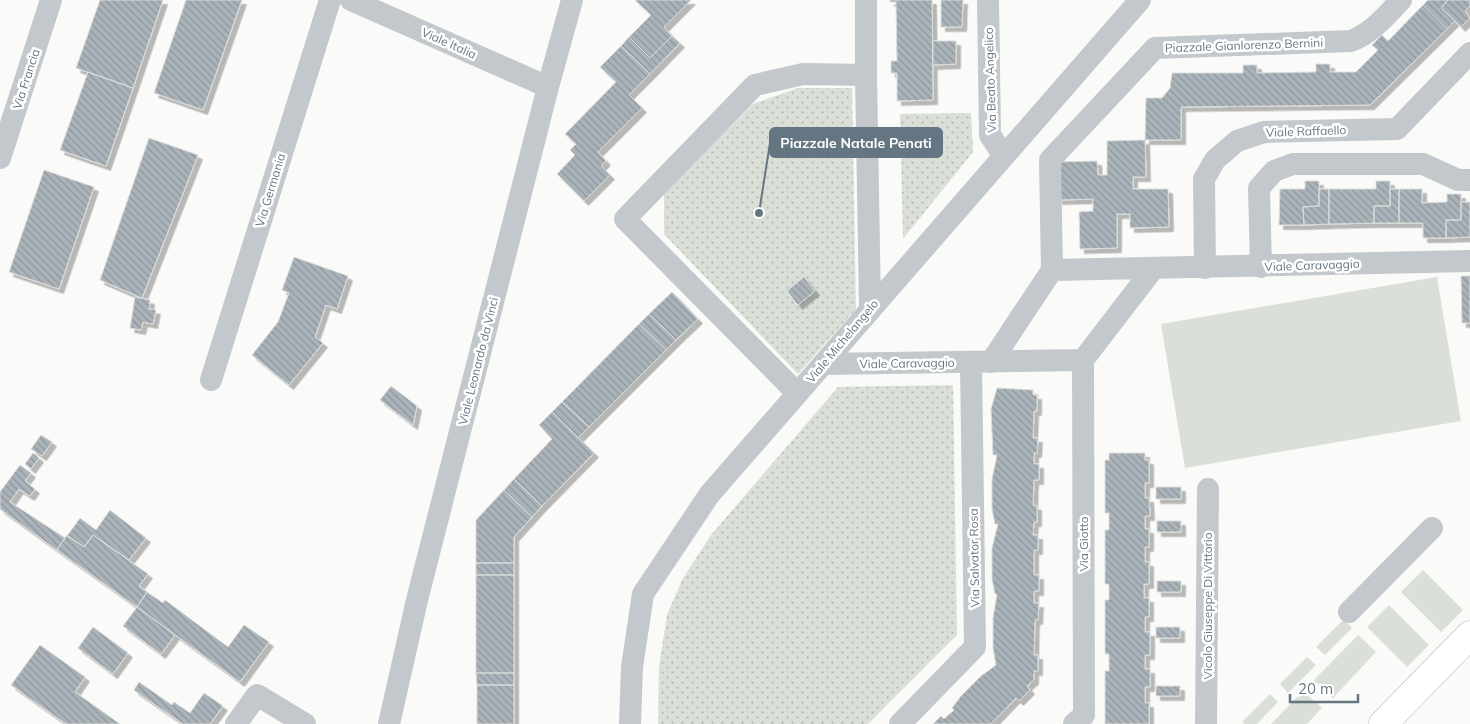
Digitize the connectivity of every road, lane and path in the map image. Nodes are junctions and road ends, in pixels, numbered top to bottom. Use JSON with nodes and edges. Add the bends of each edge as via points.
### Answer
{"nodes":[{"id":1,"x":51,"y":0,"type":"edge"},
{"id":2,"x":330,"y":0,"type":"edge"},
{"id":3,"x":351,"y":0,"type":"edge"},
{"id":4,"x":572,"y":0,"type":"edge"},
{"id":5,"x":866,"y":0,"type":"edge"},
{"id":6,"x":988,"y":0,"type":"edge"},
{"id":7,"x":1140,"y":0,"type":"edge"},
{"id":8,"x":1402,"y":0,"type":"edge"},
{"id":9,"x":1470,"y":53,"type":"edge"},
{"id":10,"x":866,"y":75,"type":"junction"},
{"id":11,"x":548,"y":87,"type":"junction"},
{"id":12,"x":1397,"y":128,"type":"junction"},
{"id":13,"x":1003,"y":155,"type":"junction"},
{"id":14,"x":0,"y":158,"type":"edge"},
{"id":15,"x":1397,"y":164,"type":"junction"},
{"id":16,"x":1470,"y":180,"type":"edge"},
{"id":17,"x":1470,"y":261,"type":"edge"},
{"id":18,"x":1261,"y":267,"type":"junction"},
{"id":19,"x":1205,"y":268,"type":"junction"},
{"id":20,"x":1052,"y":270,"type":"junction"},
{"id":21,"x":1153,"y":270,"type":"junction"},
{"id":22,"x":870,"y":307,"type":"junction"},
{"id":23,"x":1083,"y":360,"type":"junction"},
{"id":24,"x":981,"y":362,"type":"junction"},
{"id":25,"x":824,"y":364,"type":"junction"},
{"id":26,"x":211,"y":380,"type":"dead end"},
{"id":27,"x":797,"y":393,"type":"junction"},
{"id":28,"x":1208,"y":489,"type":"dead end"},
{"id":29,"x":1432,"y":528,"type":"dead end"},
{"id":30,"x":1349,"y":612,"type":"dead end"},
{"id":31,"x":1470,"y":635,"type":"edge"},
{"id":32,"x":236,"y":724,"type":"edge"},
{"id":33,"x":305,"y":724,"type":"edge"},
{"id":34,"x":389,"y":724,"type":"edge"},
{"id":35,"x":630,"y":724,"type":"edge"},
{"id":36,"x":900,"y":724,"type":"edge"},
{"id":37,"x":1074,"y":724,"type":"edge"},
{"id":38,"x":1206,"y":724,"type":"edge"},
{"id":39,"x":1383,"y":724,"type":"edge"}],
"edges":[{"from":1,"to":14,"type":"street","name":"Via Francia"},
{"from":2,"to":26,"type":"street","name":"Via Germania"},
{"from":3,"to":11,"type":"street","name":"Viale Italia"},
{"from":4,"to":11,"type":"street","name":"Viale Leonardo da Vinci"},
{"from":5,"to":10,"type":"street"},
{"from":6,"to":13,"type":"street","name":"Via Beato Angelico","via":[[990,135]]},
{"from":7,"to":13,"type":"street","name":"Viale Michelangelo"},
{"from":8,"to":20,"type":"street","name":"Piazzale Gianlorenzo Bernini","via":[[1364,36],[1351,41],[1155,48],[1050,160]]},
{"from":9,"to":12,"type":"street"},
{"from":10,"to":22,"type":"street"},
{"from":10,"to":27,"type":"street","via":[[803,74],[755,86],[625,219]]},
{"from":11,"to":34,"type":"street","name":"Viale Leonardo da Vinci"},
{"from":12,"to":15,"type":"street"},
{"from":12,"to":19,"type":"street","name":"Viale Raffaello","via":[[1264,132],[1237,141],[1215,160],[1204,179]]},
{"from":13,"to":22,"type":"street","name":"Viale Michelangelo"},
{"from":15,"to":16,"type":"street","via":[[1423,164],[1458,180]]},
{"from":15,"to":18,"type":"street","via":[[1293,164],[1274,171],[1259,188]]},
{"from":17,"to":18,"type":"street","name":"Viale Caravaggio"},
{"from":18,"to":19,"type":"street","name":"Viale Caravaggio"},
{"from":19,"to":21,"type":"street","name":"Viale Caravaggio"},
{"from":20,"to":21,"type":"street","name":"Viale Caravaggio"},
{"from":20,"to":24,"type":"street"},
{"from":21,"to":23,"type":"street"},
{"from":22,"to":25,"type":"street","name":"Viale Michelangelo"},
{"from":23,"to":24,"type":"street","name":"Viale Caravaggio"},
{"from":23,"to":37,"type":"street","name":"Via Giotto","via":[[1084,715]]},
{"from":24,"to":25,"type":"street","name":"Viale Caravaggio"},
{"from":24,"to":36,"type":"street","name":"Via Salvator Rosa","via":[[975,647]]},
{"from":25,"to":27,"type":"street","name":"Viale Michelangelo"},
{"from":27,"to":35,"type":"street","name":"Viale Michelangelo","via":[[709,495],[643,594],[632,667]]},
{"from":28,"to":38,"type":"street","name":"Vicolo Giuseppe Di Vittorio"},
{"from":29,"to":30,"type":"street"},
{"from":31,"to":39,"type":"main road"},
{"from":32,"to":33,"type":"street","via":[[257,695]]}]}
